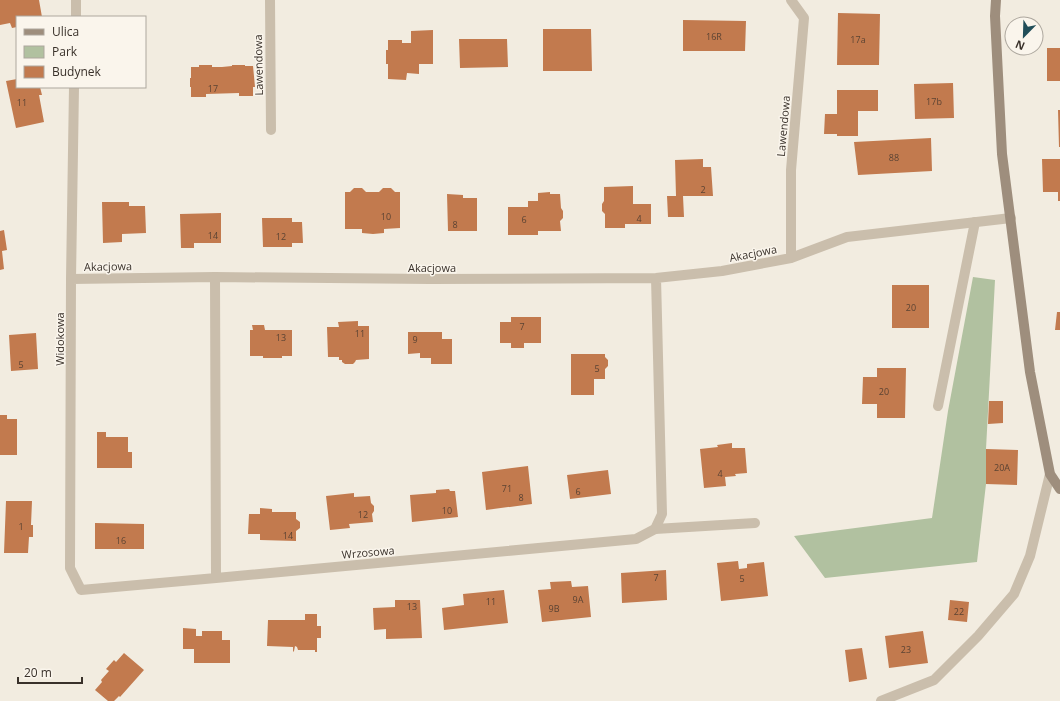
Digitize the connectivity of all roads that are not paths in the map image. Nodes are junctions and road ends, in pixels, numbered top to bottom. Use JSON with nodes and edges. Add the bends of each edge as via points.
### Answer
{"nodes":[{"id":1,"x":76,"y":0,"type":"edge"},
{"id":2,"x":270,"y":0,"type":"edge"},
{"id":3,"x":790,"y":0,"type":"edge"},
{"id":4,"x":996,"y":0,"type":"edge"},
{"id":5,"x":76,"y":16,"type":"edge"},
{"id":6,"x":74,"y":88,"type":"edge"},
{"id":7,"x":271,"y":130,"type":"dead end"},
{"id":8,"x":1011,"y":218,"type":"junction"},
{"id":9,"x":975,"y":222,"type":"junction"},
{"id":10,"x":791,"y":258,"type":"junction"},
{"id":11,"x":215,"y":277,"type":"junction"},
{"id":12,"x":656,"y":278,"type":"junction"},
{"id":13,"x":71,"y":279,"type":"junction"},
{"id":14,"x":938,"y":406,"type":"dead end"},
{"id":15,"x":1050,"y":474,"type":"junction"},
{"id":16,"x":1060,"y":489,"type":"edge"},
{"id":17,"x":755,"y":523,"type":"dead end"},
{"id":18,"x":656,"y":529,"type":"junction"},
{"id":19,"x":216,"y":578,"type":"junction"},
{"id":20,"x":81,"y":590,"type":"joint"},
{"id":21,"x":881,"y":701,"type":"edge"}],
"edges":[{"from":1,"to":5,"type":"street"},
{"from":2,"to":7,"type":"street","name":"Lawendowa"},
{"from":3,"to":10,"type":"street","name":"Lawendowa","via":[[804,18],[791,170]]},
{"from":4,"to":8,"type":"street","via":[[1002,154]]},
{"from":6,"to":13,"type":"street","name":"Widokowa"},
{"from":8,"to":9,"type":"street","name":"Akacjowa"},
{"from":8,"to":15,"type":"street","via":[[1030,372]]},
{"from":9,"to":10,"type":"street","name":"Akacjowa","via":[[847,237]]},
{"from":9,"to":14,"type":"street"},
{"from":10,"to":12,"type":"street","name":"Akacjowa","via":[[722,272]]},
{"from":11,"to":12,"type":"street","name":"Akacjowa"},
{"from":11,"to":13,"type":"street","name":"Akacjowa"},
{"from":11,"to":19,"type":"street"},
{"from":12,"to":18,"type":"street","via":[[662,514]]},
{"from":13,"to":20,"type":"street","name":"Widokowa","via":[[70,568]]},
{"from":15,"to":16,"type":"street"},
{"from":15,"to":21,"type":"street","via":[[1030,556],[1014,594],[978,636],[934,680]]},
{"from":17,"to":18,"type":"street"},
{"from":18,"to":19,"type":"street","name":"Wrzosowa","via":[[636,538]]},
{"from":19,"to":20,"type":"street","name":"Wrzosowa"}]}
